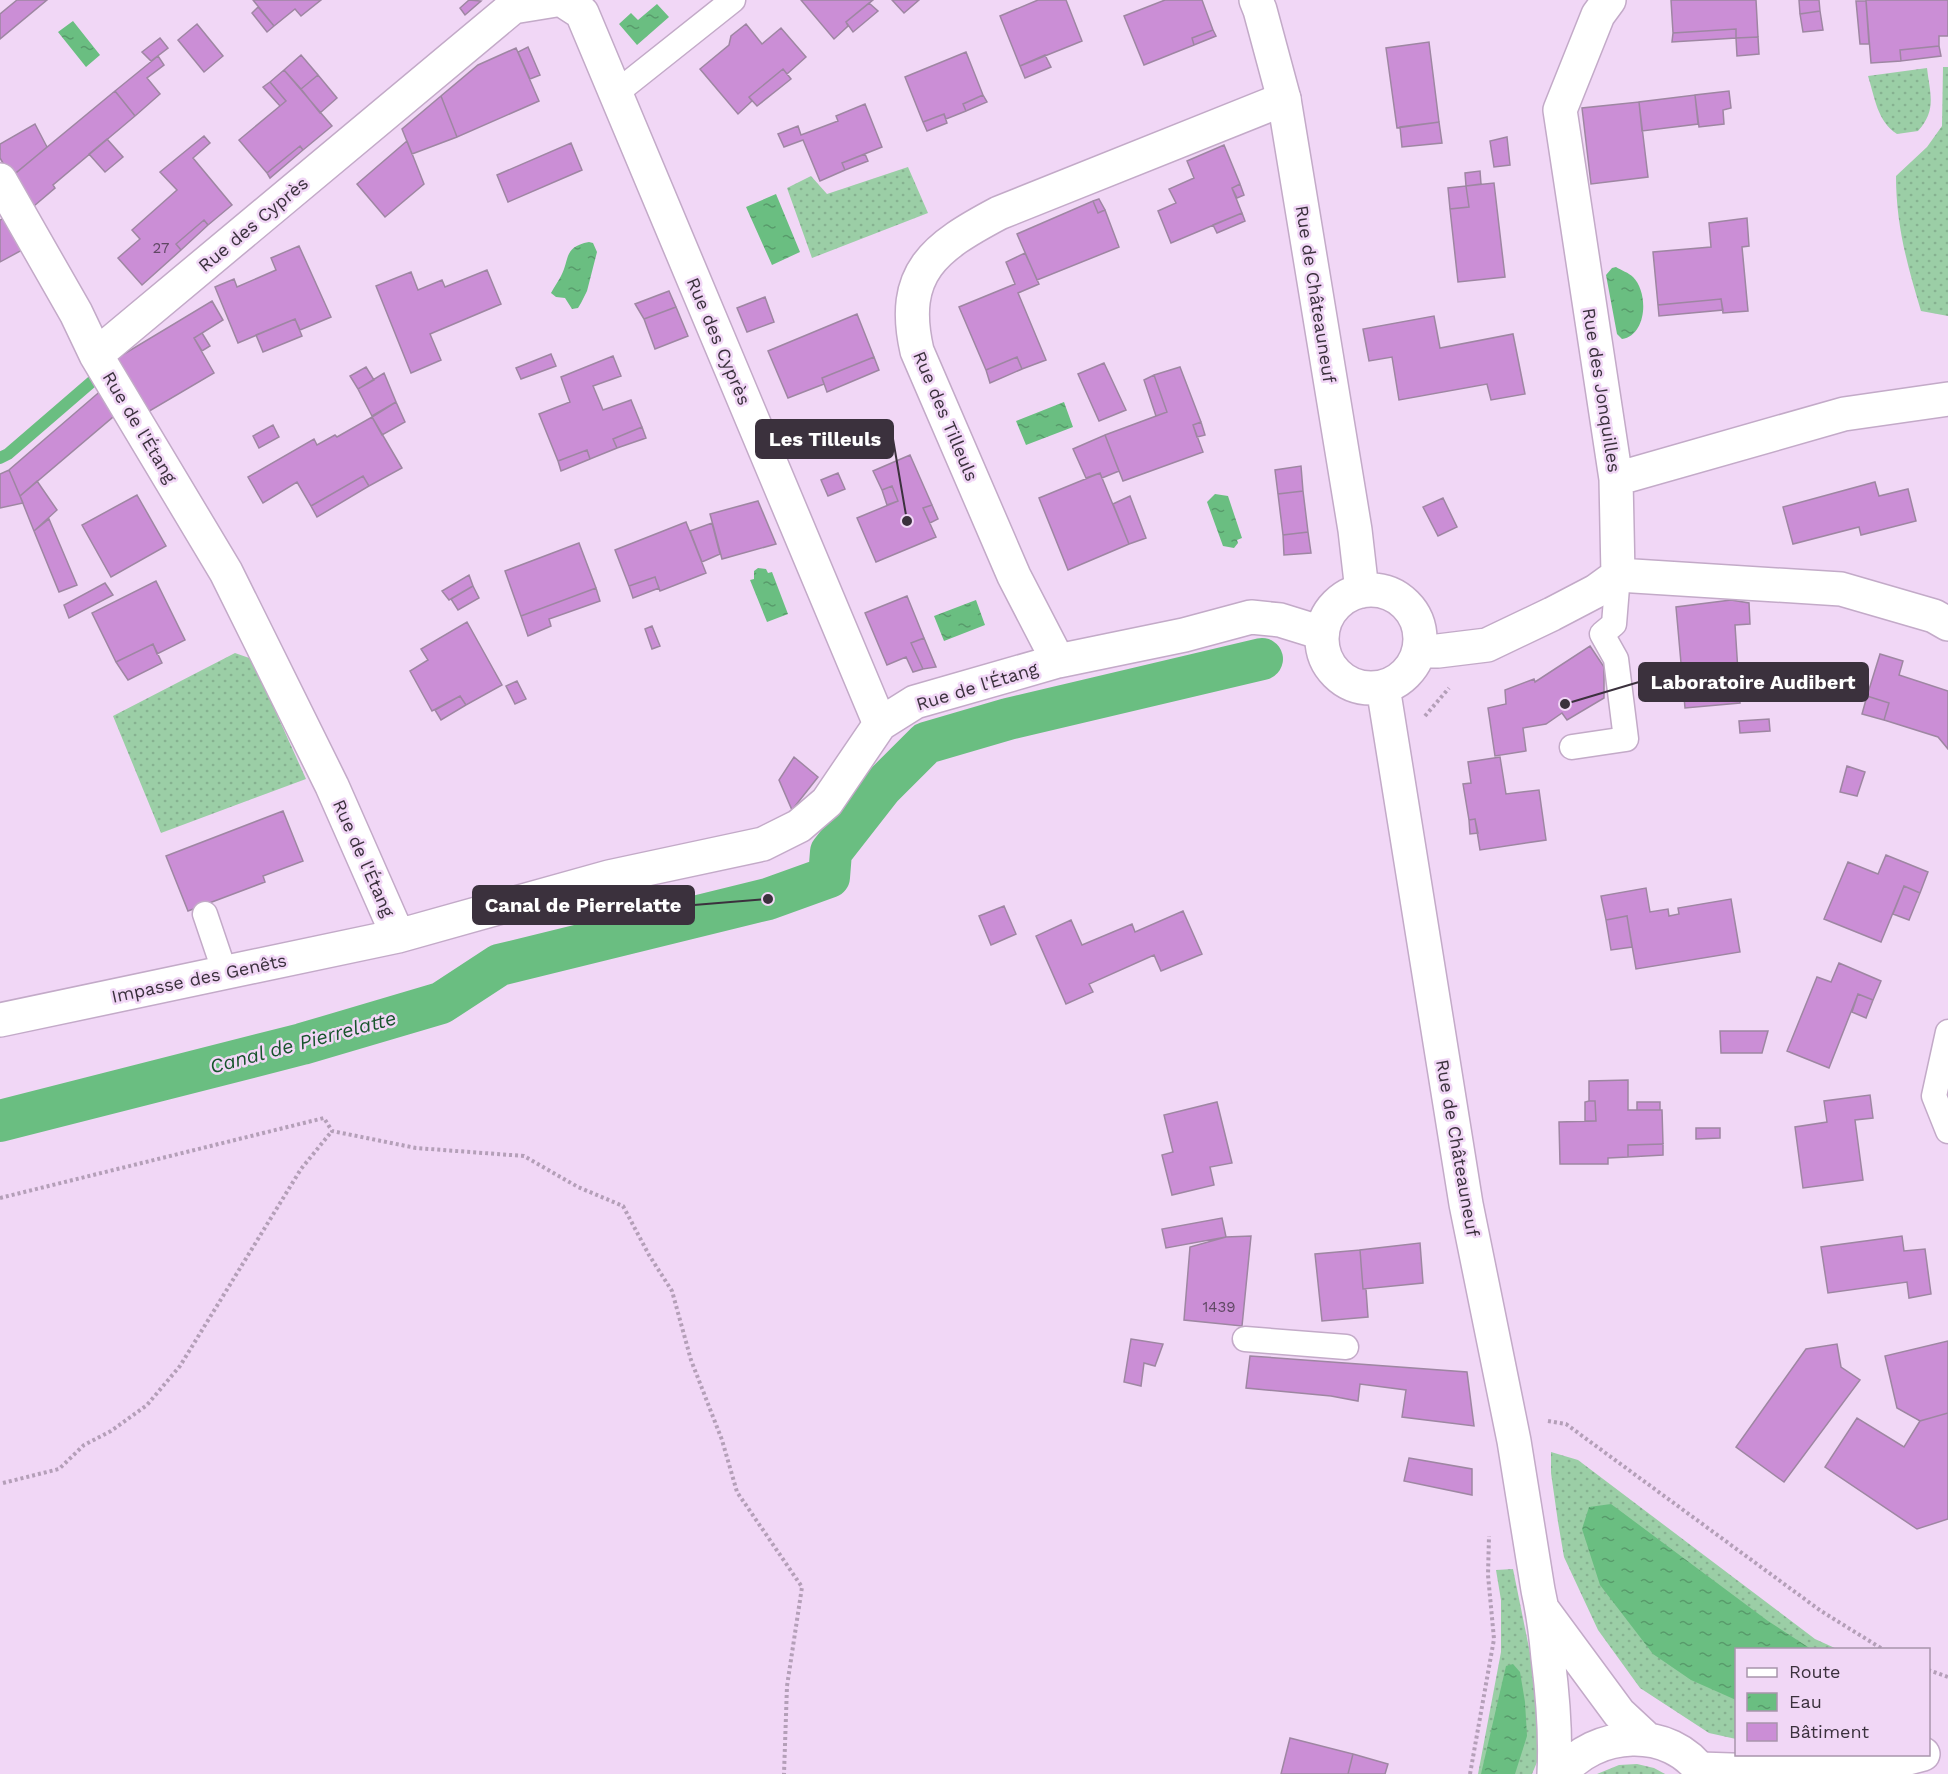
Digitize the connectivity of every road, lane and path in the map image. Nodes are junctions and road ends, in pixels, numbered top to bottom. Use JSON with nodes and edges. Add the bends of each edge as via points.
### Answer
{"nodes":[{"id":1,"x":556,"y":0,"type":"edge"},
{"id":2,"x":562,"y":0,"type":"edge"},
{"id":3,"x":733,"y":0,"type":"edge"},
{"id":4,"x":1256,"y":0,"type":"edge"},
{"id":5,"x":1609,"y":0,"type":"edge"},
{"id":6,"x":616,"y":93,"type":"junction"},
{"id":7,"x":1284,"y":99,"type":"junction"},
{"id":8,"x":0,"y":180,"type":"edge"},
{"id":9,"x":96,"y":355,"type":"junction"},
{"id":10,"x":1948,"y":399,"type":"edge"},
{"id":11,"x":1616,"y":479,"type":"junction"},
{"id":12,"x":1618,"y":576,"type":"junction"},
{"id":13,"x":1362,"y":591,"type":"junction"},
{"id":14,"x":1948,"y":624,"type":"edge"},
{"id":15,"x":1322,"y":633,"type":"junction"},
{"id":16,"x":1419,"y":651,"type":"junction"},
{"id":17,"x":1058,"y":661,"type":"junction"},
{"id":18,"x":1456,"y":680,"type":"dead end"},
{"id":19,"x":1383,"y":687,"type":"junction"},
{"id":20,"x":880,"y":724,"type":"junction"},
{"id":21,"x":1422,"y":724,"type":"dead end"},
{"id":22,"x":1572,"y":747,"type":"dead end"},
{"id":23,"x":205,"y":914,"type":"dead end"},
{"id":24,"x":398,"y":936,"type":"junction"},
{"id":25,"x":225,"y":973,"type":"junction"},
{"id":26,"x":0,"y":1020,"type":"edge"},
{"id":27,"x":1948,"y":1032,"type":"edge"},
{"id":28,"x":332,"y":1131,"type":"junction"},
{"id":29,"x":1948,"y":1131,"type":"edge"},
{"id":30,"x":0,"y":1198,"type":"edge"},
{"id":31,"x":1245,"y":1339,"type":"dead end"},
{"id":32,"x":1346,"y":1347,"type":"dead end"},
{"id":33,"x":1509,"y":1415,"type":"junction"},
{"id":34,"x":3,"y":1483,"type":"dead end"},
{"id":35,"x":1489,"y":1529,"type":"dead end"},
{"id":36,"x":1542,"y":1608,"type":"junction"},
{"id":37,"x":1881,"y":1648,"type":"edge"},
{"id":38,"x":1930,"y":1670,"type":"edge"},
{"id":39,"x":1948,"y":1677,"type":"edge"},
{"id":40,"x":1648,"y":1740,"type":"junction"},
{"id":41,"x":1948,"y":1748,"type":"edge"},
{"id":42,"x":1930,"y":1753,"type":"edge"},
{"id":43,"x":1920,"y":1756,"type":"edge"},
{"id":44,"x":1876,"y":1769,"type":"edge"},
{"id":45,"x":1702,"y":1772,"type":"edge"},
{"id":46,"x":784,"y":1774,"type":"edge"},
{"id":47,"x":1470,"y":1774,"type":"edge"},
{"id":48,"x":1554,"y":1774,"type":"edge"},
{"id":49,"x":1561,"y":1774,"type":"edge"}],
"edges":[{"from":1,"to":9,"type":"street","name":"Rue des Cyprès","via":[[513,7]]},
{"from":2,"to":6,"type":"street","name":"Rue des Cyprès","via":[[582,13]]},
{"from":3,"to":6,"type":"lane"},
{"from":4,"to":7,"type":"street","name":"Rue de Châteauneuf"},
{"from":5,"to":11,"type":"street","name":"Rue des Jonquilles","via":[[1598,15],[1560,110]]},
{"from":6,"to":20,"type":"street","name":"Rue des Cyprès"},
{"from":7,"to":13,"type":"street","name":"Rue de Châteauneuf"},
{"from":7,"to":17,"type":"street","name":"Rue des Tilleuls","via":[[999,213],[959,235],[922,270],[912,310],[917,351],[1014,576]]},
{"from":8,"to":9,"type":"street","name":"Rue de l'Étang","via":[[76,312]]},
{"from":9,"to":24,"type":"street","name":"Rue de l'Étang","via":[[226,572],[332,786]]},
{"from":10,"to":11,"type":"street","via":[[1844,414]]},
{"from":11,"to":12,"type":"street","name":"Rue des Jonquilles"},
{"from":12,"to":14,"type":"street","via":[[1841,589],[1934,616]]},
{"from":12,"to":16,"type":"street","via":[[1561,610],[1487,645]]},
{"from":12,"to":22,"type":"lane","via":[[1614,624],[1602,634],[1616,659],[1626,739]]},
{"from":13,"to":15,"type":"street","via":[[1335,605]]},
{"from":13,"to":16,"type":"street","via":[[1382,591],[1399,599],[1413,613],[1420,632]]},
{"from":15,"to":17,"type":"street","name":"Rue de l'Étang","via":[[1280,620],[1251,617]]},
{"from":15,"to":19,"type":"street","via":[[1328,664],[1338,676],[1359,687]]},
{"from":16,"to":19,"type":"street","via":[[1412,667],[1399,680]]},
{"from":17,"to":20,"type":"street","name":"Rue de l'Étang","via":[[915,702]]},
{"from":18,"to":21,"type":"path"},
{"from":19,"to":33,"type":"street","name":"Rue de Châteauneuf","via":[[1466,1204]]},
{"from":20,"to":24,"type":"street","name":"Rue de l'Étang","via":[[826,802],[799,826],[763,844],[609,877]]},
{"from":23,"to":25,"type":"lane"},
{"from":24,"to":25,"type":"street","name":"Impasse des Genêts"},
{"from":25,"to":26,"type":"street","name":"Impasse des Genêts"},
{"from":27,"to":29,"type":"lane","via":[[1934,1096]]},
{"from":28,"to":30,"type":"path","via":[[324,1118]]},
{"from":28,"to":34,"type":"path","via":[[301,1169],[180,1366],[147,1405],[84,1445],[59,1469]]},
{"from":28,"to":46,"type":"path","via":[[416,1148],[524,1156],[578,1187],[623,1206],[672,1291],[691,1360],[737,1492],[802,1587],[787,1686]]},
{"from":31,"to":32,"type":"lane"},
{"from":33,"to":36,"type":"street","name":"Rue de Châteauneuf"},
{"from":33,"to":37,"type":"path","via":[[1566,1424],[1802,1597]]},
{"from":35,"to":47,"type":"path","via":[[1488,1575],[1494,1639]]},
{"from":36,"to":40,"type":"street","name":"Rue de Châteauneuf","via":[[1619,1713]]},
{"from":36,"to":48,"type":"street","name":"Rue de Châteauneuf","via":[[1554,1710]]},
{"from":38,"to":39,"type":"path"},
{"from":40,"to":45,"type":"street","via":[[1676,1751]]},
{"from":40,"to":49,"type":"street","via":[[1626,1738],[1604,1743],[1584,1752]]},
{"from":41,"to":42,"type":"street"},
{"from":43,"to":44,"type":"street"},
{"from":44,"to":45,"type":"street"}]}
